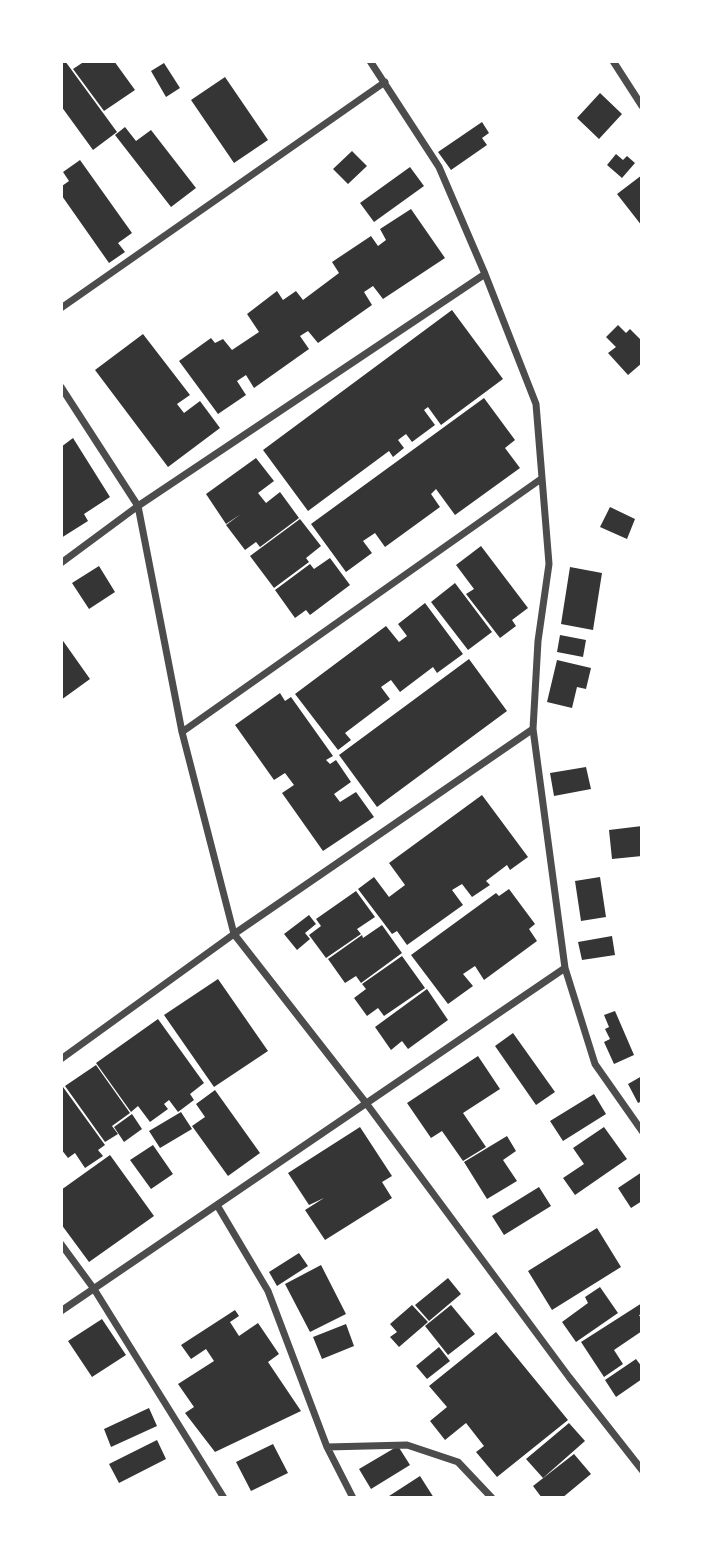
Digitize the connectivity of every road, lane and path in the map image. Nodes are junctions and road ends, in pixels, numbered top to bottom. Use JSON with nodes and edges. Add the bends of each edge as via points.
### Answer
{"nodes":[{"id":1,"x":370,"y":61,"type":"edge"},
{"id":2,"x":613,"y":61,"type":"edge"},
{"id":3,"x":385,"y":82,"type":"junction"},
{"id":4,"x":642,"y":106,"type":"edge"},
{"id":5,"x":485,"y":274,"type":"junction"},
{"id":6,"x":61,"y":308,"type":"edge"},
{"id":7,"x":61,"y":387,"type":"edge"},
{"id":8,"x":541,"y":479,"type":"junction"},
{"id":9,"x":138,"y":506,"type":"junction"},
{"id":10,"x":61,"y":563,"type":"edge"},
{"id":11,"x":533,"y":729,"type":"junction"},
{"id":12,"x":182,"y":732,"type":"junction"},
{"id":13,"x":234,"y":934,"type":"junction"},
{"id":14,"x":565,"y":968,"type":"junction"},
{"id":15,"x":61,"y":1059,"type":"edge"},
{"id":16,"x":366,"y":1103,"type":"junction"},
{"id":17,"x":642,"y":1132,"type":"edge"},
{"id":18,"x":217,"y":1205,"type":"junction"},
{"id":19,"x":61,"y":1244,"type":"edge"},
{"id":20,"x":94,"y":1289,"type":"junction"},
{"id":21,"x":61,"y":1311,"type":"edge"},
{"id":22,"x":327,"y":1447,"type":"junction"},
{"id":23,"x":642,"y":1470,"type":"edge"},
{"id":24,"x":224,"y":1498,"type":"edge"},
{"id":25,"x":353,"y":1498,"type":"edge"},
{"id":26,"x":492,"y":1498,"type":"edge"}],
"edges":[{"from":1,"to":3,"type":"street"},
{"from":2,"to":4,"type":"street"},
{"from":3,"to":5,"type":"street","via":[[439,167]]},
{"from":3,"to":6,"type":"street"},
{"from":5,"to":8,"type":"street","via":[[536,404]]},
{"from":5,"to":9,"type":"street"},
{"from":7,"to":9,"type":"street"},
{"from":8,"to":11,"type":"street","via":[[549,564],[538,641]]},
{"from":8,"to":12,"type":"street"},
{"from":9,"to":10,"type":"street"},
{"from":9,"to":12,"type":"street"},
{"from":11,"to":13,"type":"street"},
{"from":11,"to":14,"type":"street"},
{"from":12,"to":13,"type":"street"},
{"from":13,"to":15,"type":"street"},
{"from":13,"to":16,"type":"street"},
{"from":14,"to":16,"type":"street"},
{"from":14,"to":17,"type":"street","via":[[595,1064]]},
{"from":16,"to":18,"type":"street"},
{"from":16,"to":23,"type":"street"},
{"from":18,"to":20,"type":"street"},
{"from":18,"to":22,"type":"street","via":[[268,1291]]},
{"from":19,"to":20,"type":"street"},
{"from":20,"to":21,"type":"street"},
{"from":20,"to":24,"type":"street"},
{"from":22,"to":25,"type":"street"},
{"from":22,"to":26,"type":"street","via":[[407,1445],[458,1462]]}]}
